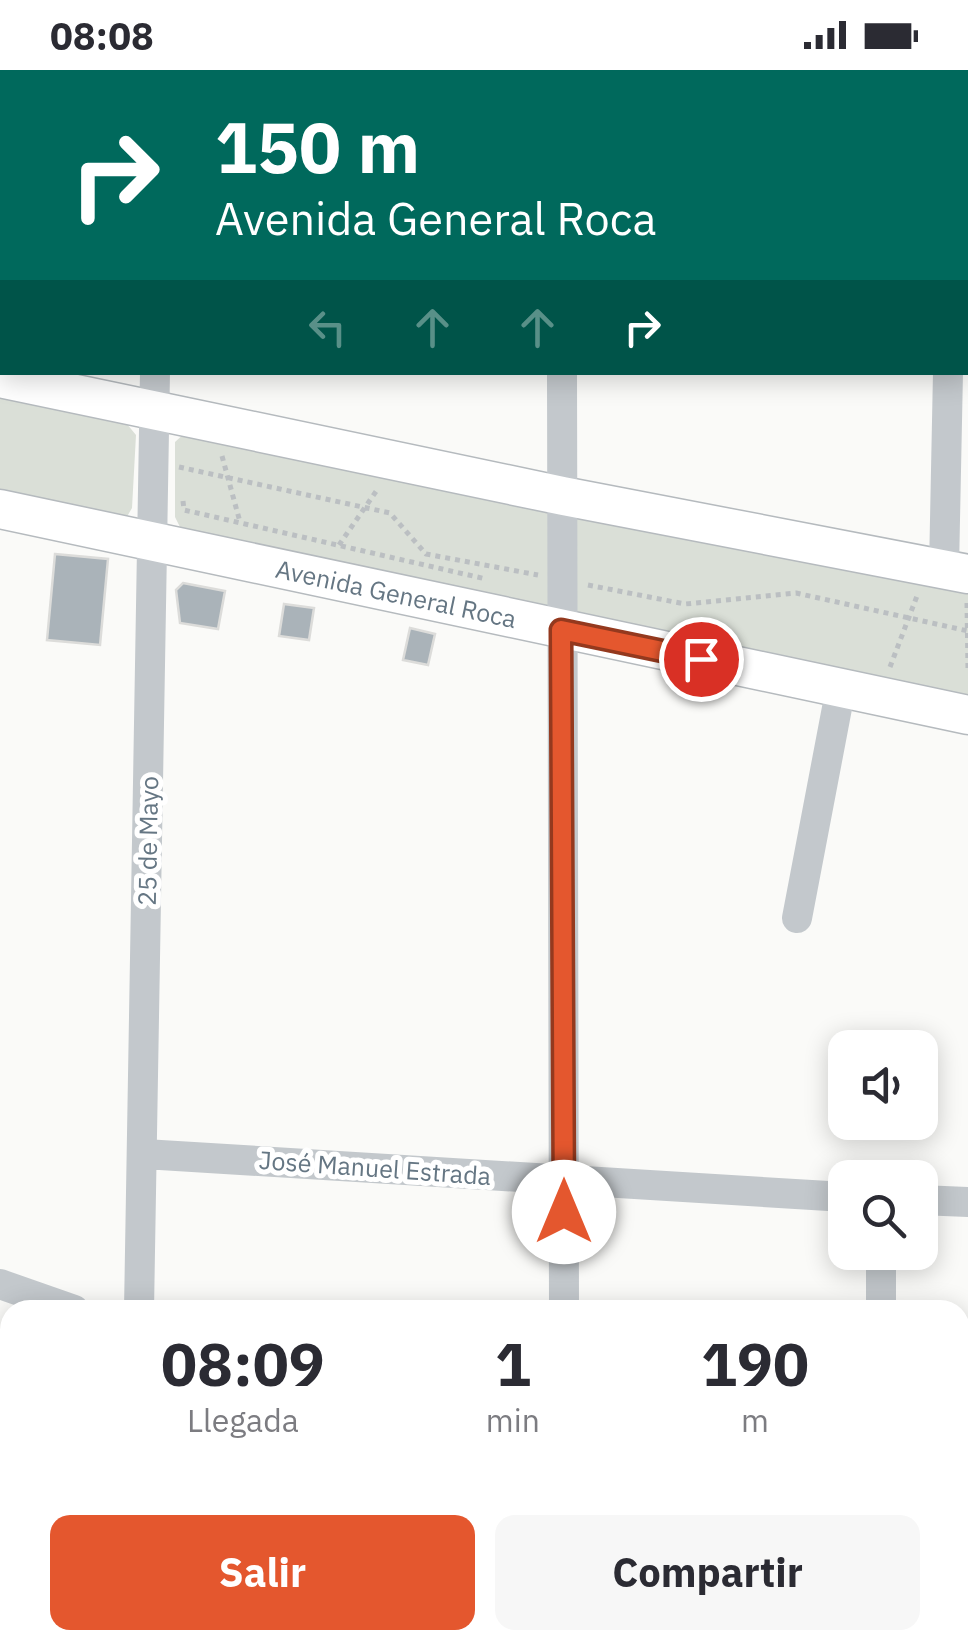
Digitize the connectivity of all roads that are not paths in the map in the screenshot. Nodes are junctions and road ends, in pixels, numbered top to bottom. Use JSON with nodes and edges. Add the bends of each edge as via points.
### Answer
{"nodes":[{"id":1,"x":155,"y":375,"type":"edge"},
{"id":2,"x":562,"y":375,"type":"edge"},
{"id":3,"x":948,"y":375,"type":"edge"},
{"id":4,"x":0,"y":378,"type":"edge"},
{"id":5,"x":155,"y":412,"type":"junction"},
{"id":6,"x":563,"y":496,"type":"junction"},
{"id":7,"x":0,"y":509,"type":"edge"},
{"id":8,"x":152,"y":541,"type":"junction"},
{"id":9,"x":944,"y":578,"type":"edge"},
{"id":10,"x":561,"y":630,"type":"junction"},
{"id":11,"x":842,"y":688,"type":"junction"},
{"id":12,"x":968,"y":715,"type":"edge"},
{"id":13,"x":796,"y":918,"type":"dead end"},
{"id":14,"x":144,"y":1154,"type":"junction"},
{"id":15,"x":564,"y":1180,"type":"junction"},
{"id":16,"x":828,"y":1196,"type":"edge"},
{"id":17,"x":938,"y":1201,"type":"edge"},
{"id":18,"x":968,"y":1202,"type":"edge"},
{"id":19,"x":881,"y":1270,"type":"edge"},
{"id":20,"x":0,"y":1284,"type":"edge"},
{"id":21,"x":46,"y":1300,"type":"edge"},
{"id":22,"x":138,"y":1300,"type":"edge"},
{"id":23,"x":564,"y":1300,"type":"edge"},
{"id":24,"x":881,"y":1300,"type":"edge"}],
"edges":[{"from":1,"to":5,"type":"street","name":"25 de Mayo"},
{"from":2,"to":6,"type":"street"},
{"from":3,"to":9,"type":"street"},
{"from":4,"to":5,"type":"main road"},
{"from":5,"to":6,"type":"main road"},
{"from":5,"to":8,"type":"street","name":"25 de Mayo"},
{"from":6,"to":9,"type":"main road"},
{"from":6,"to":10,"type":"street"},
{"from":7,"to":8,"type":"main road","name":"Avenida General Roca"},
{"from":8,"to":10,"type":"main road","name":"Avenida General Roca"},
{"from":8,"to":14,"type":"street","name":"25 de Mayo"},
{"from":10,"to":11,"type":"main road","name":"Avenida General Roca"},
{"from":10,"to":15,"type":"street"},
{"from":11,"to":12,"type":"main road","name":"Avenida General Roca"},
{"from":11,"to":13,"type":"street"},
{"from":14,"to":15,"type":"street","name":"José Manuel Estrada"},
{"from":14,"to":22,"type":"street","name":"25 de Mayo"},
{"from":15,"to":16,"type":"street","name":"José Manuel Estrada"},
{"from":15,"to":23,"type":"street"},
{"from":17,"to":18,"type":"street"},
{"from":19,"to":24,"type":"street"},
{"from":20,"to":21,"type":"street"}]}
